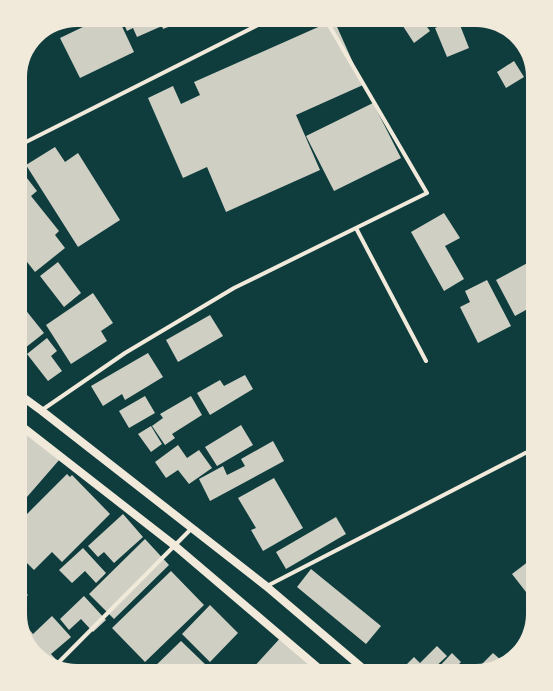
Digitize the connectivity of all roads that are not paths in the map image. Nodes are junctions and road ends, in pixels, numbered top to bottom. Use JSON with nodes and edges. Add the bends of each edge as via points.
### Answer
{"nodes":[{"id":1,"x":254,"y":27,"type":"edge"},
{"id":2,"x":330,"y":27,"type":"edge"},
{"id":3,"x":27,"y":141,"type":"edge"},
{"id":4,"x":356,"y":228,"type":"junction"},
{"id":5,"x":426,"y":361,"type":"dead end"},
{"id":6,"x":27,"y":400,"type":"edge"},
{"id":7,"x":42,"y":411,"type":"junction"},
{"id":8,"x":27,"y":430,"type":"edge"},
{"id":9,"x":526,"y":453,"type":"edge"},
{"id":10,"x":192,"y":528,"type":"junction"},
{"id":11,"x":174,"y":545,"type":"junction"},
{"id":12,"x":266,"y":586,"type":"junction"},
{"id":13,"x":60,"y":661,"type":"edge"},
{"id":14,"x":314,"y":664,"type":"edge"},
{"id":15,"x":358,"y":664,"type":"edge"}],
"edges":[{"from":1,"to":3,"type":"street"},
{"from":2,"to":4,"type":"street","via":[[427,193]]},
{"from":4,"to":5,"type":"street"},
{"from":4,"to":7,"type":"street","via":[[234,288],[126,353]]},
{"from":6,"to":7,"type":"main road"},
{"from":7,"to":10,"type":"main road"},
{"from":8,"to":11,"type":"main road"},
{"from":9,"to":12,"type":"street"},
{"from":10,"to":11,"type":"street"},
{"from":10,"to":12,"type":"main road"},
{"from":11,"to":13,"type":"street"},
{"from":11,"to":14,"type":"main road"},
{"from":12,"to":15,"type":"main road"}]}
